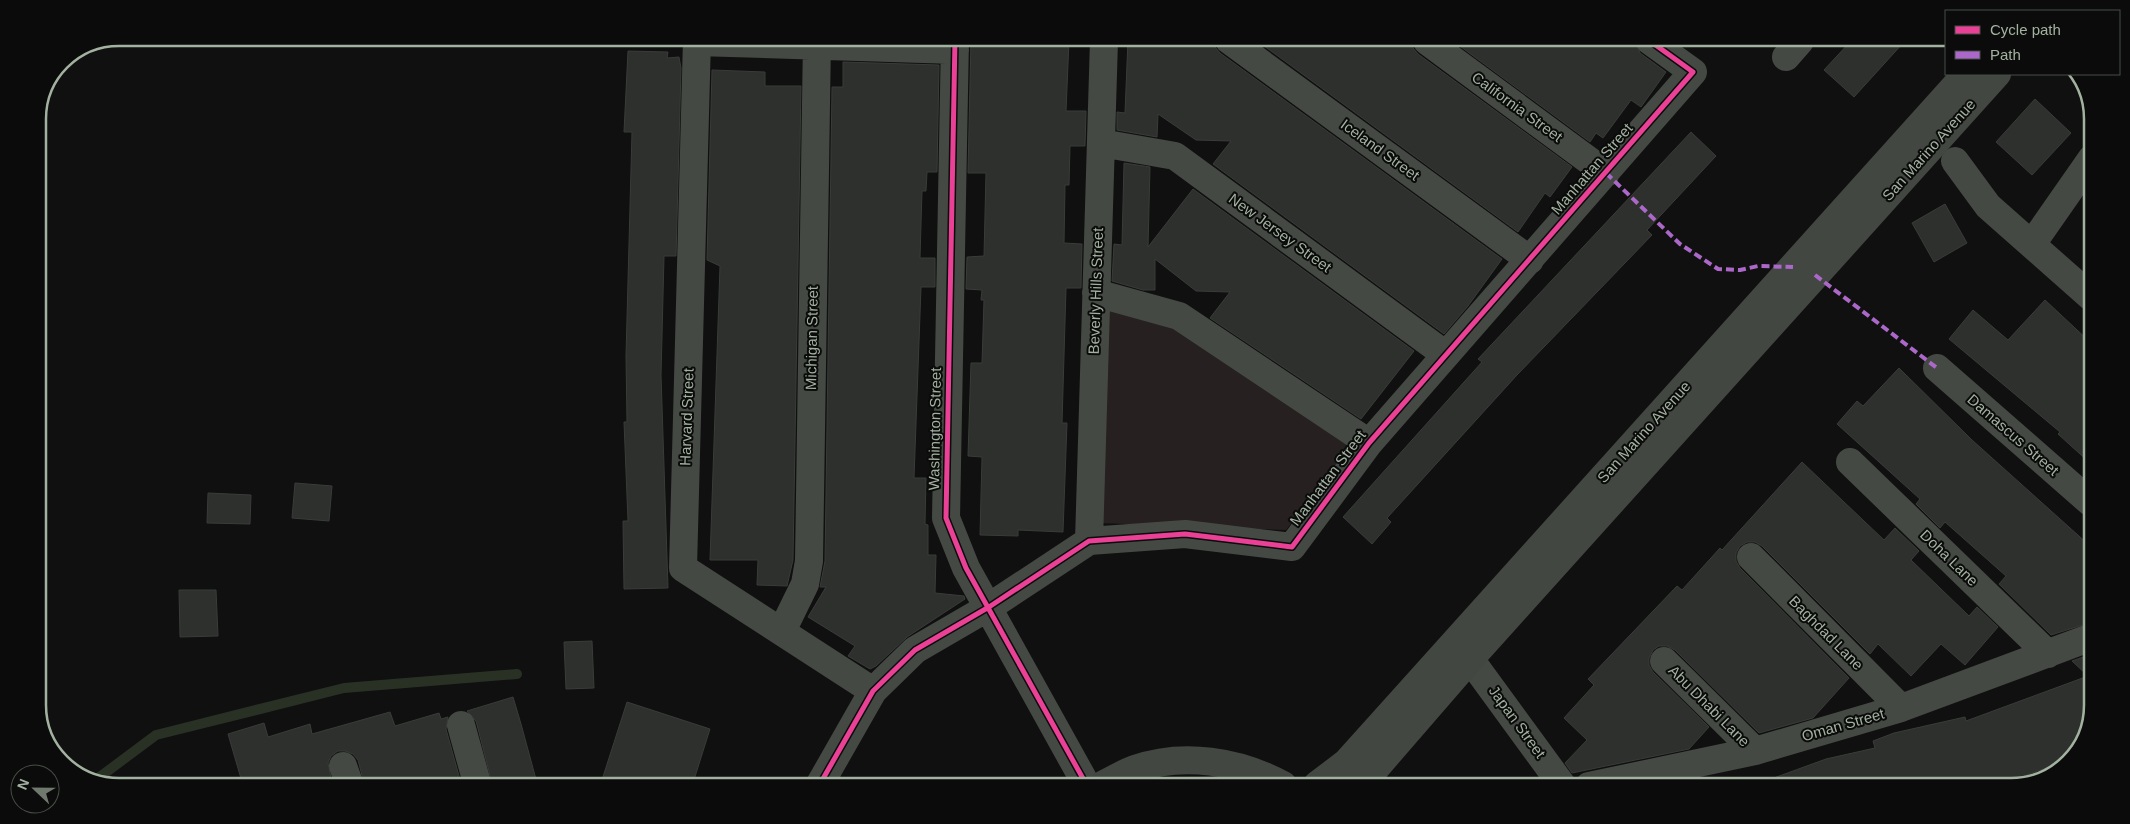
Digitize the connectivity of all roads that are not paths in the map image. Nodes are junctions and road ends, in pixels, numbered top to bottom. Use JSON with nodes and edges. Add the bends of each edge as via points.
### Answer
{"nodes":[{"id":1,"x":697,"y":46,"type":"edge"},
{"id":2,"x":817,"y":46,"type":"edge"},
{"id":3,"x":955,"y":46,"type":"edge"},
{"id":4,"x":1104,"y":46,"type":"edge"},
{"id":5,"x":1237,"y":46,"type":"edge"},
{"id":6,"x":1435,"y":46,"type":"edge"},
{"id":7,"x":1657,"y":46,"type":"edge"},
{"id":8,"x":1965,"y":75,"type":"edge"},
{"id":9,"x":1996,"y":75,"type":"edge"},
{"id":10,"x":1101,"y":143,"type":"junction"},
{"id":11,"x":1955,"y":161,"type":"dead end"},
{"id":12,"x":2084,"y":169,"type":"edge"},
{"id":13,"x":1606,"y":173,"type":"junction"},
{"id":14,"x":2032,"y":244,"type":"junction"},
{"id":15,"x":1530,"y":260,"type":"junction"},
{"id":16,"x":2084,"y":291,"type":"edge"},
{"id":17,"x":1096,"y":293,"type":"junction"},
{"id":18,"x":1446,"y":354,"type":"junction"},
{"id":19,"x":1937,"y":368,"type":"dead end"},
{"id":20,"x":1369,"y":443,"type":"junction"},
{"id":21,"x":1850,"y":462,"type":"dead end"},
{"id":22,"x":2084,"y":497,"type":"edge"},
{"id":23,"x":1089,"y":541,"type":"junction"},
{"id":24,"x":1751,"y":557,"type":"dead end"},
{"id":25,"x":989,"y":607,"type":"junction"},
{"id":26,"x":782,"y":631,"type":"junction"},
{"id":27,"x":2084,"y":640,"type":"edge"},
{"id":28,"x":2048,"y":654,"type":"junction"},
{"id":29,"x":1470,"y":659,"type":"junction"},
{"id":30,"x":1664,"y":660,"type":"dead end"},
{"id":31,"x":873,"y":691,"type":"junction"},
{"id":32,"x":1901,"y":708,"type":"junction"},
{"id":33,"x":461,"y":725,"type":"dead end"},
{"id":34,"x":1755,"y":751,"type":"junction"},
{"id":35,"x":476,"y":778,"type":"edge"},
{"id":36,"x":823,"y":778,"type":"edge"},
{"id":37,"x":1083,"y":778,"type":"edge"},
{"id":38,"x":1116,"y":778,"type":"edge"},
{"id":39,"x":1266,"y":778,"type":"edge"},
{"id":40,"x":1327,"y":778,"type":"edge"},
{"id":41,"x":1367,"y":778,"type":"edge"},
{"id":42,"x":1556,"y":778,"type":"edge"},
{"id":43,"x":1627,"y":778,"type":"edge"}],
"edges":[{"from":1,"to":26,"type":"street","name":"Harvard Street","via":[[683,568]]},
{"from":2,"to":26,"type":"street","name":"Michigan Street","via":[[809,561],[805,584]]},
{"from":3,"to":25,"type":"street","name":"Washington Street","via":[[946,518],[966,568]]},
{"from":4,"to":10,"type":"street","name":"Beverly Hills Street"},
{"from":5,"to":15,"type":"street","name":"Iceland Street"},
{"from":6,"to":13,"type":"street","name":"California Street"},
{"from":7,"to":13,"type":"street","name":"Manhattan Street","via":[[1693,72]]},
{"from":8,"to":40,"type":"main road","name":"San Marino Avenue","via":[[1346,764]]},
{"from":9,"to":29,"type":"main road","name":"San Marino Avenue"},
{"from":10,"to":17,"type":"street","name":"Beverly Hills Street"},
{"from":10,"to":18,"type":"street","name":"New Jersey Street","via":[[1176,156]]},
{"from":11,"to":14,"type":"street","via":[[1988,206]]},
{"from":12,"to":14,"type":"street"},
{"from":13,"to":15,"type":"street","name":"Manhattan Street"},
{"from":14,"to":16,"type":"street"},
{"from":15,"to":18,"type":"street","name":"Manhattan Street"},
{"from":17,"to":20,"type":"street","via":[[1179,316]]},
{"from":17,"to":23,"type":"street","name":"Beverly Hills Street"},
{"from":18,"to":20,"type":"street","name":"Manhattan Street"},
{"from":19,"to":22,"type":"street","name":"Damascus Street"},
{"from":20,"to":23,"type":"street","name":"Manhattan Street","via":[[1292,547],[1185,534]]},
{"from":21,"to":28,"type":"street","name":"Doha Lane"},
{"from":23,"to":25,"type":"street","name":"Manhattan Street"},
{"from":24,"to":32,"type":"street","name":"Baghdad Lane"},
{"from":25,"to":31,"type":"street","name":"Manhattan Street","via":[[915,650]]},
{"from":25,"to":37,"type":"street","name":"Washington Street"},
{"from":26,"to":31,"type":"street","name":"Harvard Street"},
{"from":27,"to":28,"type":"street","name":"Oman Street"},
{"from":28,"to":32,"type":"street","name":"Oman Street"},
{"from":29,"to":41,"type":"main road","name":"San Marino Avenue"},
{"from":29,"to":42,"type":"street","name":"Japan Street"},
{"from":30,"to":34,"type":"street","name":"Abu Dhabi Lane"},
{"from":31,"to":36,"type":"street","name":"Manhattan Street"},
{"from":32,"to":34,"type":"street","name":"Oman Street"},
{"from":33,"to":35,"type":"street"},
{"from":34,"to":43,"type":"street","name":"Oman Street"},
{"from":38,"to":39,"type":"main road","via":[[1135,769],[1185,760],[1234,765]]}]}
